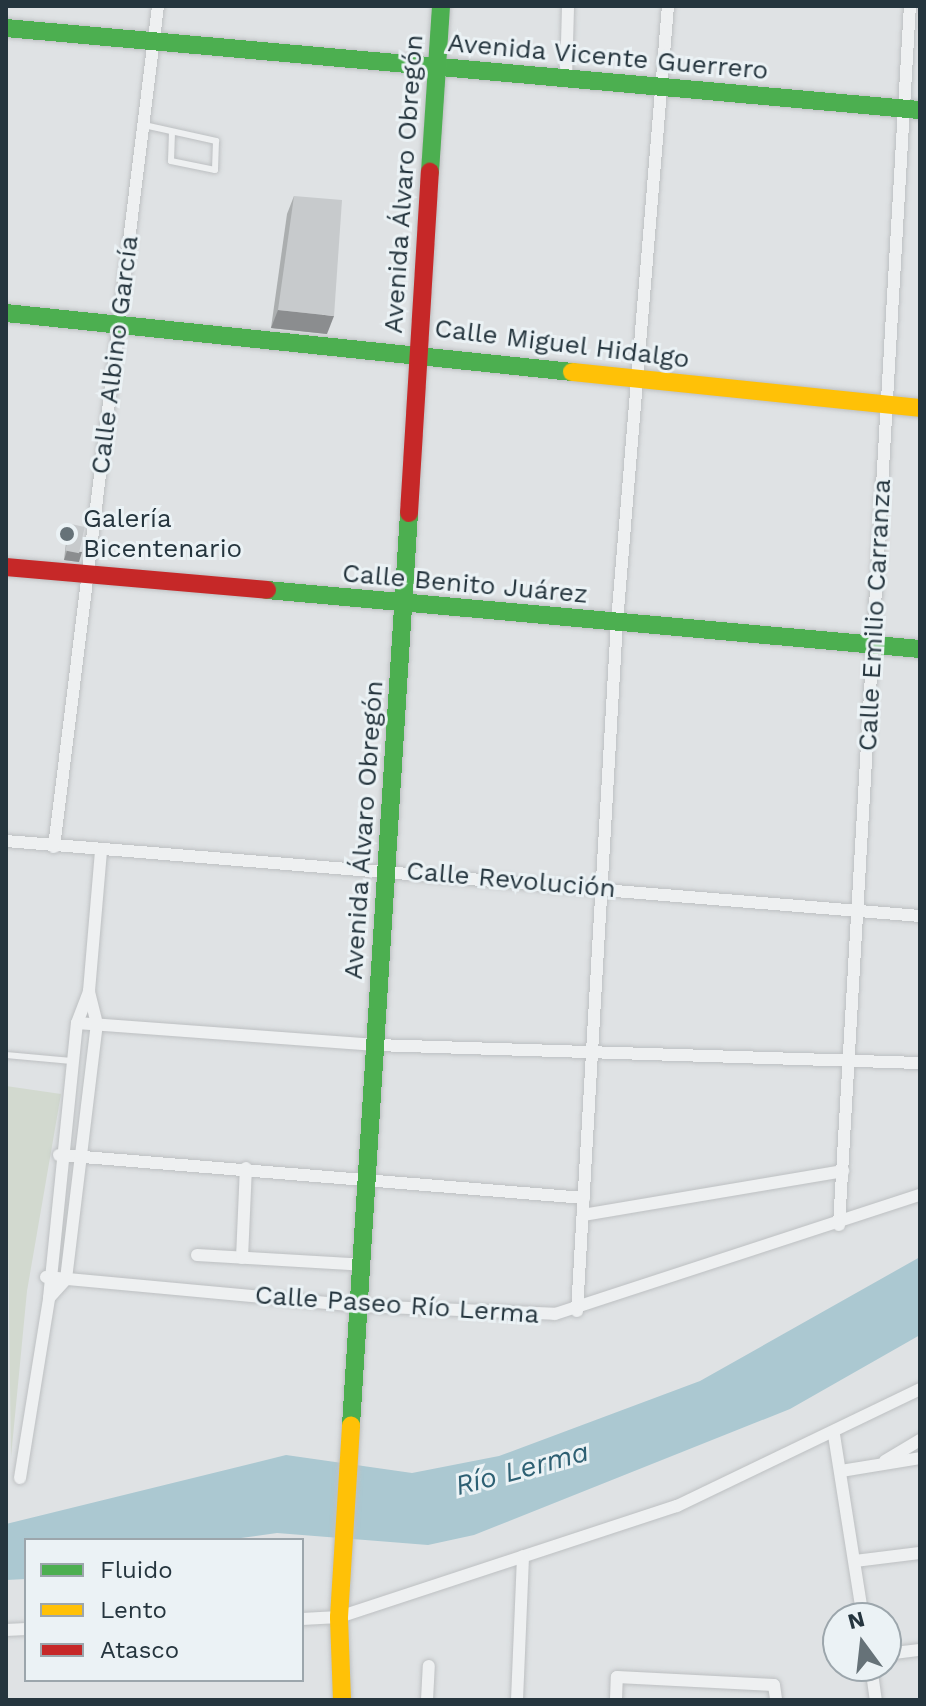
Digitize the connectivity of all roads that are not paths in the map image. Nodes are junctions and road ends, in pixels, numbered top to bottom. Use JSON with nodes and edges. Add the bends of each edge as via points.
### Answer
{"nodes":[{"id":1,"x":158,"y":6,"type":"edge"},
{"id":2,"x":441,"y":6,"type":"edge"},
{"id":3,"x":568,"y":6,"type":"edge"},
{"id":4,"x":668,"y":6,"type":"edge"},
{"id":5,"x":910,"y":6,"type":"edge"},
{"id":6,"x":6,"y":28,"type":"edge"},
{"id":7,"x":155,"y":41,"type":"junction"},
{"id":8,"x":437,"y":69,"type":"junction"},
{"id":9,"x":566,"y":79,"type":"junction"},
{"id":10,"x":661,"y":88,"type":"junction"},
{"id":11,"x":912,"y":109,"type":"edge"},
{"id":12,"x":144,"y":125,"type":"junction"},
{"id":13,"x":172,"y":133,"type":"junction"},
{"id":14,"x":6,"y":313,"type":"edge"},
{"id":15,"x":118,"y":326,"type":"junction"},
{"id":16,"x":419,"y":352,"type":"junction"},
{"id":17,"x":637,"y":381,"type":"junction"},
{"id":18,"x":887,"y":405,"type":"junction"},
{"id":19,"x":920,"y":408,"type":"edge"},
{"id":20,"x":6,"y":567,"type":"edge"},
{"id":21,"x":86,"y":576,"type":"junction"},
{"id":22,"x":403,"y":606,"type":"junction"},
{"id":23,"x":617,"y":622,"type":"junction"},
{"id":24,"x":873,"y":644,"type":"junction"},
{"id":25,"x":920,"y":649,"type":"edge"},
{"id":26,"x":6,"y":841,"type":"edge"},
{"id":27,"x":54,"y":847,"type":"junction"},
{"id":28,"x":101,"y":851,"type":"junction"},
{"id":29,"x":387,"y":869,"type":"junction"},
{"id":30,"x":600,"y":888,"type":"junction"},
{"id":31,"x":858,"y":910,"type":"junction"},
{"id":32,"x":920,"y":916,"type":"edge"},
{"id":33,"x":89,"y":991,"type":"junction"},
{"id":34,"x":77,"y":1023,"type":"junction"},
{"id":35,"x":97,"y":1024,"type":"junction"},
{"id":36,"x":376,"y":1045,"type":"junction"},
{"id":37,"x":592,"y":1050,"type":"junction"},
{"id":38,"x":6,"y":1055,"type":"edge"},
{"id":39,"x":849,"y":1059,"type":"junction"},
{"id":40,"x":72,"y":1061,"type":"junction"},
{"id":41,"x":920,"y":1063,"type":"edge"},
{"id":42,"x":59,"y":1155,"type":"junction"},
{"id":43,"x":81,"y":1156,"type":"junction"},
{"id":44,"x":246,"y":1168,"type":"junction"},
{"id":45,"x":843,"y":1171,"type":"junction"},
{"id":46,"x":368,"y":1177,"type":"junction"},
{"id":47,"x":920,"y":1195,"type":"edge"},
{"id":48,"x":584,"y":1198,"type":"junction"},
{"id":49,"x":583,"y":1215,"type":"junction"},
{"id":50,"x":839,"y":1225,"type":"junction"},
{"id":51,"x":197,"y":1255,"type":"dead end"},
{"id":52,"x":242,"y":1258,"type":"junction"},
{"id":53,"x":363,"y":1265,"type":"junction"},
{"id":54,"x":46,"y":1277,"type":"junction"},
{"id":55,"x":66,"y":1279,"type":"junction"},
{"id":56,"x":49,"y":1298,"type":"junction"},
{"id":57,"x":360,"y":1306,"type":"junction"},
{"id":58,"x":577,"y":1311,"type":"junction"},
{"id":59,"x":920,"y":1389,"type":"edge"},
{"id":60,"x":834,"y":1435,"type":"junction"},
{"id":61,"x":920,"y":1440,"type":"edge"},
{"id":62,"x":920,"y":1458,"type":"edge"},
{"id":63,"x":878,"y":1465,"type":"junction"},
{"id":64,"x":841,"y":1471,"type":"junction"},
{"id":65,"x":20,"y":1478,"type":"dead end"},
{"id":66,"x":920,"y":1553,"type":"edge"},
{"id":67,"x":523,"y":1556,"type":"junction"},
{"id":68,"x":855,"y":1561,"type":"junction"},
{"id":69,"x":861,"y":1602,"type":"edge"},
{"id":70,"x":340,"y":1609,"type":"junction"},
{"id":71,"x":304,"y":1618,"type":"edge"},
{"id":72,"x":338,"y":1658,"type":"junction"},
{"id":73,"x":429,"y":1666,"type":"dead end"},
{"id":74,"x":329,"y":1700,"type":"edge"},
{"id":75,"x":342,"y":1700,"type":"edge"},
{"id":76,"x":427,"y":1700,"type":"edge"},
{"id":77,"x":517,"y":1700,"type":"edge"},
{"id":78,"x":616,"y":1700,"type":"edge"},
{"id":79,"x":776,"y":1700,"type":"edge"}],
"edges":[{"from":1,"to":7,"type":"street","name":"Calle Albino García"},
{"from":2,"to":8,"type":"street","name":"Avenida Álvaro Obregón"},
{"from":3,"to":9,"type":"street"},
{"from":4,"to":10,"type":"street"},
{"from":5,"to":11,"type":"street","name":"Calle Emilio Carranza"},
{"from":6,"to":7,"type":"street","name":"Avenida Vicente Guerrero"},
{"from":7,"to":8,"type":"street","name":"Avenida Vicente Guerrero"},
{"from":7,"to":12,"type":"street","name":"Calle Albino García"},
{"from":8,"to":9,"type":"street","name":"Avenida Vicente Guerrero"},
{"from":8,"to":16,"type":"street","name":"Avenida Álvaro Obregón"},
{"from":9,"to":10,"type":"street","name":"Avenida Vicente Guerrero"},
{"from":10,"to":11,"type":"street","name":"Avenida Vicente Guerrero"},
{"from":10,"to":17,"type":"street"},
{"from":11,"to":18,"type":"street","name":"Calle Emilio Carranza"},
{"from":12,"to":13,"type":"lane"},
{"from":12,"to":15,"type":"street","name":"Calle Albino García"},
{"from":13,"to":13,"type":"lane","via":[[216,141],[215,170],[171,161]]},
{"from":14,"to":15,"type":"street","name":"Calle Miguel Hidalgo"},
{"from":15,"to":16,"type":"street","name":"Calle Miguel Hidalgo"},
{"from":15,"to":21,"type":"street","name":"Calle Albino García"},
{"from":16,"to":17,"type":"street","name":"Calle Miguel Hidalgo"},
{"from":16,"to":22,"type":"street","name":"Avenida Álvaro Obregón"},
{"from":17,"to":18,"type":"street","name":"Calle Miguel Hidalgo"},
{"from":17,"to":23,"type":"street"},
{"from":18,"to":19,"type":"street","name":"Calle Miguel Hidalgo"},
{"from":18,"to":24,"type":"street","name":"Calle Emilio Carranza"},
{"from":20,"to":21,"type":"street","name":"Calle Benito Juárez"},
{"from":21,"to":22,"type":"street","name":"Calle Benito Juárez"},
{"from":21,"to":27,"type":"street","name":"Calle Albino García"},
{"from":22,"to":23,"type":"street","name":"Calle Benito Juárez"},
{"from":22,"to":29,"type":"street","name":"Avenida Álvaro Obregón"},
{"from":23,"to":24,"type":"street","name":"Calle Benito Juárez"},
{"from":23,"to":30,"type":"street"},
{"from":24,"to":25,"type":"street","name":"Calle Benito Juárez"},
{"from":24,"to":31,"type":"street","name":"Calle Emilio Carranza"},
{"from":26,"to":27,"type":"street","name":"Calle Revolución"},
{"from":27,"to":28,"type":"street","name":"Calle Revolución"},
{"from":28,"to":29,"type":"street","name":"Calle Revolución"},
{"from":28,"to":33,"type":"street"},
{"from":29,"to":30,"type":"street","name":"Calle Revolución"},
{"from":29,"to":36,"type":"street","name":"Avenida Álvaro Obregón"},
{"from":30,"to":31,"type":"street","name":"Calle Revolución"},
{"from":30,"to":37,"type":"street"},
{"from":31,"to":32,"type":"street","name":"Calle Revolución"},
{"from":31,"to":39,"type":"street","name":"Calle Emilio Carranza"},
{"from":33,"to":34,"type":"street"},
{"from":33,"to":35,"type":"street"},
{"from":34,"to":35,"type":"street"},
{"from":34,"to":40,"type":"street"},
{"from":35,"to":36,"type":"street"},
{"from":35,"to":43,"type":"street"},
{"from":36,"to":37,"type":"street"},
{"from":36,"to":46,"type":"street","name":"Avenida Álvaro Obregón"},
{"from":37,"to":39,"type":"street"},
{"from":37,"to":48,"type":"street"},
{"from":38,"to":40,"type":"lane"},
{"from":39,"to":41,"type":"street"},
{"from":39,"to":45,"type":"street","name":"Calle Emilio Carranza"},
{"from":40,"to":42,"type":"street"},
{"from":42,"to":43,"type":"street"},
{"from":42,"to":54,"type":"street"},
{"from":43,"to":44,"type":"street"},
{"from":43,"to":55,"type":"street"},
{"from":44,"to":46,"type":"street"},
{"from":44,"to":52,"type":"street"},
{"from":45,"to":49,"type":"street"},
{"from":45,"to":50,"type":"street","name":"Calle Emilio Carranza"},
{"from":46,"to":48,"type":"street"},
{"from":46,"to":53,"type":"street","name":"Avenida Álvaro Obregón"},
{"from":47,"to":50,"type":"street","name":"Calle Paseo Río Lerma"},
{"from":48,"to":49,"type":"street"},
{"from":49,"to":58,"type":"street"},
{"from":50,"to":58,"type":"street","name":"Calle Paseo Río Lerma"},
{"from":51,"to":52,"type":"street"},
{"from":52,"to":53,"type":"street"},
{"from":53,"to":57,"type":"street","name":"Avenida Álvaro Obregón"},
{"from":54,"to":55,"type":"street","name":"Calle Paseo Río Lerma"},
{"from":54,"to":56,"type":"street"},
{"from":55,"to":56,"type":"street"},
{"from":55,"to":57,"type":"street","name":"Calle Paseo Río Lerma"},
{"from":56,"to":65,"type":"street"},
{"from":57,"to":58,"type":"street","name":"Calle Paseo Río Lerma","via":[[533,1316]]},
{"from":57,"to":70,"type":"street","name":"Avenida Álvaro Obregón"},
{"from":59,"to":60,"type":"street"},
{"from":60,"to":64,"type":"street"},
{"from":60,"to":67,"type":"street","via":[[677,1506]]},
{"from":61,"to":63,"type":"street"},
{"from":62,"to":63,"type":"street"},
{"from":63,"to":64,"type":"street"},
{"from":64,"to":68,"type":"street"},
{"from":66,"to":68,"type":"street"},
{"from":67,"to":70,"type":"street"},
{"from":67,"to":77,"type":"street"},
{"from":68,"to":69,"type":"street"},
{"from":70,"to":71,"type":"street"},
{"from":70,"to":72,"type":"street","name":"Avenida Álvaro Obregón"},
{"from":72,"to":74,"type":"street","name":"Avenida Álvaro Obregón"},
{"from":72,"to":75,"type":"street","name":"Avenida Álvaro Obregón"},
{"from":73,"to":76,"type":"street"},
{"from":78,"to":79,"type":"street","via":[[617,1677],[774,1685]]}]}
